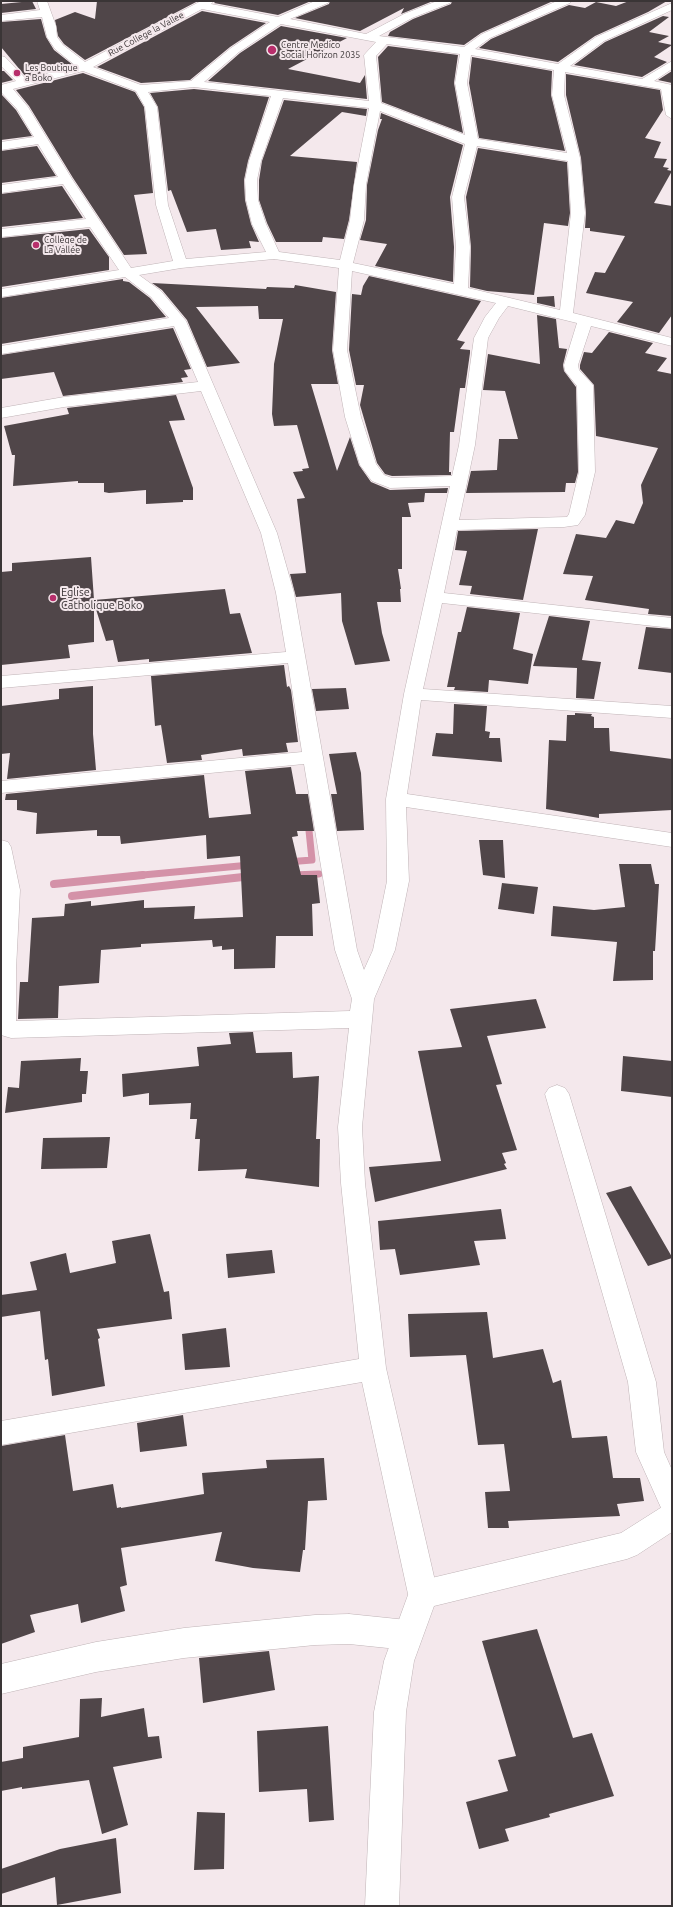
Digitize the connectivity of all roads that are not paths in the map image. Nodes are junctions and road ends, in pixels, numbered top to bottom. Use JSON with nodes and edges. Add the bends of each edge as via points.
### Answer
{"nodes":[{"id":1,"x":42,"y":1,"type":"edge"},
{"id":2,"x":324,"y":1,"type":"edge"},
{"id":3,"x":446,"y":1,"type":"edge"},
{"id":4,"x":566,"y":1,"type":"edge"},
{"id":5,"x":204,"y":3,"type":"edge"},
{"id":6,"x":672,"y":6,"type":"edge"},
{"id":7,"x":46,"y":13,"type":"junction"},
{"id":8,"x":1,"y":18,"type":"edge"},
{"id":9,"x":280,"y":20,"type":"junction"},
{"id":10,"x":368,"y":38,"type":"junction"},
{"id":11,"x":384,"y":40,"type":"junction"},
{"id":12,"x":466,"y":51,"type":"junction"},
{"id":13,"x":1,"y":60,"type":"edge"},
{"id":14,"x":672,"y":64,"type":"edge"},
{"id":15,"x":84,"y":67,"type":"junction"},
{"id":16,"x":560,"y":68,"type":"junction"},
{"id":17,"x":24,"y":83,"type":"junction"},
{"id":18,"x":644,"y":83,"type":"junction"},
{"id":19,"x":194,"y":84,"type":"junction"},
{"id":20,"x":669,"y":87,"type":"edge"},
{"id":21,"x":140,"y":88,"type":"junction"},
{"id":22,"x":3,"y":89,"type":"edge"},
{"id":23,"x":278,"y":94,"type":"junction"},
{"id":24,"x":375,"y":105,"type":"junction"},
{"id":25,"x":672,"y":115,"type":"edge"},
{"id":26,"x":41,"y":140,"type":"junction"},
{"id":27,"x":472,"y":142,"type":"junction"},
{"id":28,"x":1,"y":146,"type":"edge"},
{"id":29,"x":574,"y":158,"type":"junction"},
{"id":30,"x":66,"y":180,"type":"junction"},
{"id":31,"x":1,"y":189,"type":"edge"},
{"id":32,"x":94,"y":222,"type":"junction"},
{"id":33,"x":1,"y":233,"type":"edge"},
{"id":34,"x":274,"y":255,"type":"junction"},
{"id":35,"x":181,"y":264,"type":"junction"},
{"id":36,"x":346,"y":265,"type":"junction"},
{"id":37,"x":128,"y":273,"type":"junction"},
{"id":38,"x":461,"y":290,"type":"junction"},
{"id":39,"x":1,"y":293,"type":"edge"},
{"id":40,"x":504,"y":302,"type":"junction"},
{"id":41,"x":566,"y":316,"type":"junction"},
{"id":42,"x":179,"y":321,"type":"junction"},
{"id":43,"x":585,"y":321,"type":"junction"},
{"id":44,"x":672,"y":342,"type":"edge"},
{"id":45,"x":1,"y":350,"type":"edge"},
{"id":46,"x":206,"y":386,"type":"junction"},
{"id":47,"x":1,"y":413,"type":"edge"},
{"id":48,"x":458,"y":481,"type":"junction"},
{"id":49,"x":449,"y":525,"type":"junction"},
{"id":50,"x":433,"y":597,"type":"junction"},
{"id":51,"x":672,"y":623,"type":"edge"},
{"id":52,"x":295,"y":657,"type":"junction"},
{"id":53,"x":1,"y":682,"type":"edge"},
{"id":54,"x":413,"y":694,"type":"junction"},
{"id":55,"x":672,"y":712,"type":"edge"},
{"id":56,"x":313,"y":756,"type":"junction"},
{"id":57,"x":1,"y":787,"type":"edge"},
{"id":58,"x":396,"y":799,"type":"junction"},
{"id":59,"x":672,"y":840,"type":"edge"},
{"id":60,"x":1,"y":847,"type":"edge"},
{"id":61,"x":3,"y":969,"type":"edge"},
{"id":62,"x":362,"y":1009,"type":"junction"},
{"id":63,"x":557,"y":1094,"type":"dead end"},
{"id":64,"x":373,"y":1368,"type":"junction"},
{"id":65,"x":1,"y":1433,"type":"edge"},
{"id":66,"x":672,"y":1501,"type":"edge"},
{"id":67,"x":672,"y":1516,"type":"edge"},
{"id":68,"x":423,"y":1594,"type":"junction"},
{"id":69,"x":407,"y":1635,"type":"junction"},
{"id":70,"x":1,"y":1679,"type":"edge"},
{"id":71,"x":382,"y":1906,"type":"edge"}],
"edges":[{"from":1,"to":7,"type":"street"},
{"from":2,"to":9,"type":"street"},
{"from":3,"to":10,"type":"street","via":[[408,16]]},
{"from":4,"to":12,"type":"street","via":[[491,34]]},
{"from":5,"to":9,"type":"street"},
{"from":5,"to":15,"type":"street","name":"Rue College la Vallee"},
{"from":6,"to":16,"type":"street","via":[[600,39]]},
{"from":7,"to":8,"type":"street"},
{"from":7,"to":15,"type":"street","via":[[52,38]]},
{"from":9,"to":10,"type":"street"},
{"from":9,"to":19,"type":"street","via":[[235,50]]},
{"from":10,"to":11,"type":"street"},
{"from":11,"to":12,"type":"street"},
{"from":11,"to":24,"type":"street","via":[[370,55]]},
{"from":12,"to":16,"type":"street"},
{"from":12,"to":27,"type":"street","via":[[461,83]]},
{"from":13,"to":17,"type":"street"},
{"from":14,"to":18,"type":"street"},
{"from":15,"to":17,"type":"street","name":"Rue College la Vallee"},
{"from":15,"to":21,"type":"street"},
{"from":16,"to":18,"type":"street"},
{"from":16,"to":29,"type":"street","via":[[558,95]]},
{"from":17,"to":22,"type":"street","name":"Rue College la Vallee"},
{"from":18,"to":20,"type":"street"},
{"from":19,"to":21,"type":"street"},
{"from":19,"to":23,"type":"street"},
{"from":20,"to":25,"type":"street"},
{"from":21,"to":35,"type":"street","via":[[151,107],[162,205]]},
{"from":22,"to":26,"type":"street","via":[[22,107]]},
{"from":23,"to":24,"type":"street"},
{"from":23,"to":34,"type":"street","via":[[251,180],[252,200],[258,224]]},
{"from":24,"to":27,"type":"street"},
{"from":24,"to":36,"type":"street","via":[[360,185],[357,220]]},
{"from":26,"to":28,"type":"street"},
{"from":26,"to":30,"type":"street"},
{"from":27,"to":29,"type":"street"},
{"from":27,"to":38,"type":"street","via":[[458,198],[462,247]]},
{"from":29,"to":41,"type":"street","via":[[578,219]]},
{"from":30,"to":31,"type":"street"},
{"from":30,"to":32,"type":"street"},
{"from":32,"to":33,"type":"street"},
{"from":32,"to":37,"type":"street"},
{"from":34,"to":35,"type":"street"},
{"from":34,"to":36,"type":"street"},
{"from":35,"to":37,"type":"street"},
{"from":36,"to":38,"type":"street"},
{"from":36,"to":48,"type":"street","via":[[340,350],[353,418],[368,465],[378,478],[390,483]]},
{"from":37,"to":39,"type":"street"},
{"from":37,"to":42,"type":"street","via":[[156,294]]},
{"from":38,"to":40,"type":"street"},
{"from":40,"to":41,"type":"street"},
{"from":40,"to":48,"type":"street","via":[[492,317],[481,338],[467,444]]},
{"from":41,"to":43,"type":"street"},
{"from":42,"to":45,"type":"street"},
{"from":42,"to":46,"type":"street"},
{"from":43,"to":44,"type":"street"},
{"from":43,"to":49,"type":"street","via":[[571,365],[572,371],[585,385],[587,472],[577,515],[572,521],[564,522]]},
{"from":46,"to":47,"type":"street","via":[[72,401]]},
{"from":46,"to":52,"type":"street","via":[[269,533],[285,593]]},
{"from":48,"to":49,"type":"street"},
{"from":49,"to":50,"type":"street"},
{"from":50,"to":51,"type":"street"},
{"from":50,"to":54,"type":"street"},
{"from":52,"to":53,"type":"street"},
{"from":52,"to":56,"type":"street"},
{"from":54,"to":55,"type":"street"},
{"from":54,"to":58,"type":"street"},
{"from":56,"to":57,"type":"street"},
{"from":56,"to":62,"type":"street","via":[[346,950]]},
{"from":58,"to":59,"type":"street"},
{"from":58,"to":62,"type":"street","via":[[398,881],[384,950]]},
{"from":60,"to":61,"type":"street","via":[[9,890]]},
{"from":61,"to":62,"type":"street","via":[[5,1024],[6,1028],[11,1030]]},
{"from":62,"to":64,"type":"street","via":[[350,1127],[353,1183]]},
{"from":63,"to":66,"type":"street","via":[[642,1382],[650,1452]]},
{"from":64,"to":65,"type":"street"},
{"from":64,"to":68,"type":"street"},
{"from":67,"to":68,"type":"street","via":[[627,1545]]},
{"from":68,"to":69,"type":"street"},
{"from":69,"to":70,"type":"street","via":[[349,1629],[315,1630],[184,1643],[96,1657]]},
{"from":69,"to":71,"type":"street","via":[[399,1661],[390,1712]]}]}
